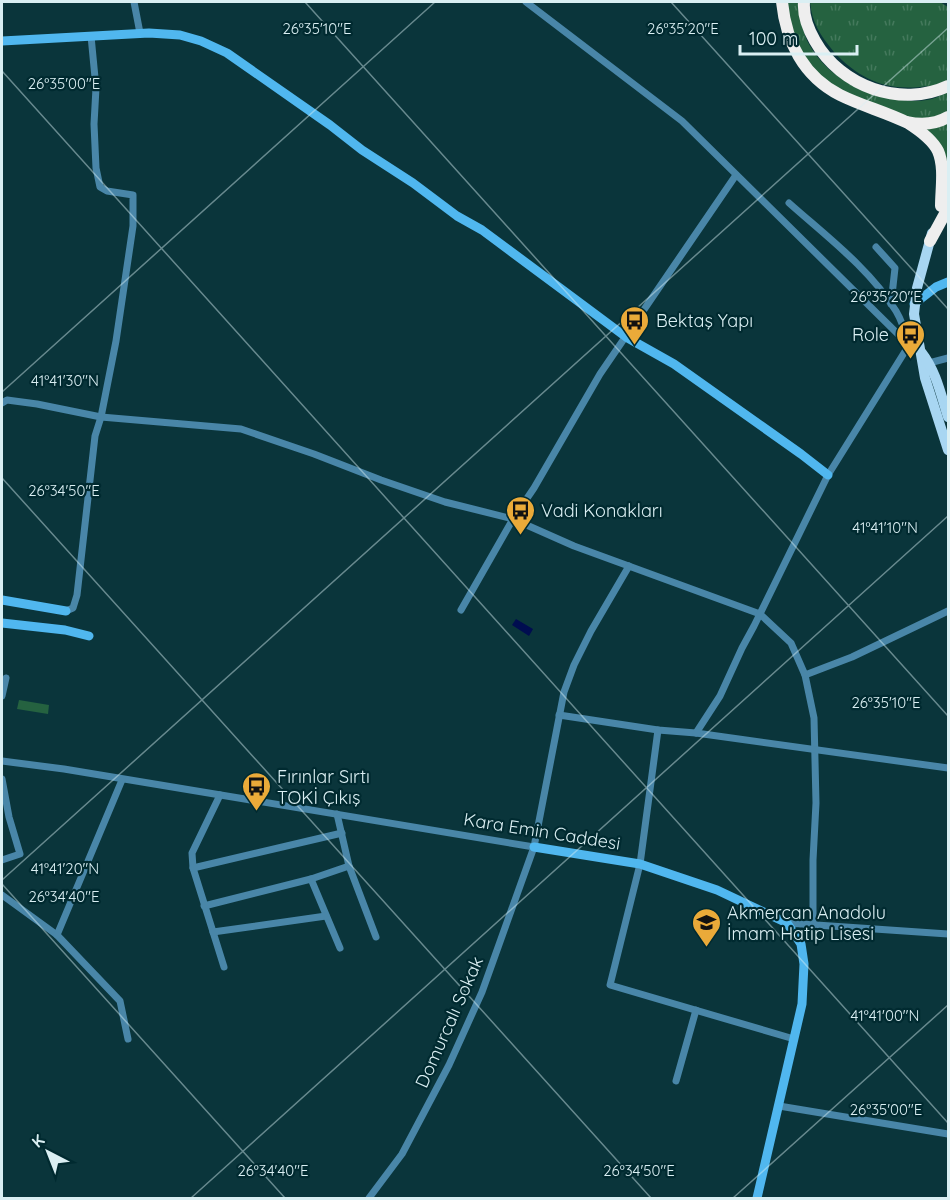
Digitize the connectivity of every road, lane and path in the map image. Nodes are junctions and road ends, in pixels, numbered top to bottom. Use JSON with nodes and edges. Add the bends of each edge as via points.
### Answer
{"nodes":[{"id":1,"x":134,"y":2,"type":"edge"},
{"id":2,"x":526,"y":2,"type":"edge"},
{"id":3,"x":782,"y":2,"type":"edge"},
{"id":4,"x":804,"y":2,"type":"edge"},
{"id":5,"x":141,"y":33,"type":"junction"},
{"id":6,"x":91,"y":36,"type":"junction"},
{"id":7,"x":2,"y":41,"type":"edge"},
{"id":8,"x":948,"y":86,"type":"edge"},
{"id":9,"x":948,"y":117,"type":"edge"},
{"id":10,"x":900,"y":120,"type":"junction"},
{"id":11,"x":736,"y":175,"type":"junction"},
{"id":12,"x":948,"y":181,"type":"edge"},
{"id":13,"x":789,"y":203,"type":"dead end"},
{"id":14,"x":945,"y":207,"type":"edge"},
{"id":15,"x":930,"y":241,"type":"joint"},
{"id":16,"x":876,"y":247,"type":"dead end"},
{"id":17,"x":948,"y":282,"type":"edge"},
{"id":18,"x":891,"y":304,"type":"junction"},
{"id":19,"x":915,"y":304,"type":"junction"},
{"id":20,"x":626,"y":337,"type":"junction"},
{"id":21,"x":909,"y":345,"type":"junction"},
{"id":22,"x":921,"y":351,"type":"junction"},
{"id":23,"x":948,"y":358,"type":"edge"},
{"id":24,"x":929,"y":363,"type":"junction"},
{"id":25,"x":2,"y":403,"type":"edge"},
{"id":26,"x":101,"y":417,"type":"junction"},
{"id":27,"x":948,"y":417,"type":"edge"},
{"id":28,"x":948,"y":450,"type":"edge"},
{"id":29,"x":828,"y":475,"type":"junction"},
{"id":30,"x":513,"y":519,"type":"junction"},
{"id":31,"x":629,"y":566,"type":"junction"},
{"id":32,"x":2,"y":600,"type":"edge"},
{"id":33,"x":461,"y":610,"type":"dead end"},
{"id":34,"x":66,"y":611,"type":"joint"},
{"id":35,"x":948,"y":611,"type":"edge"},
{"id":36,"x":760,"y":614,"type":"junction"},
{"id":37,"x":2,"y":623,"type":"edge"},
{"id":38,"x":89,"y":636,"type":"dead end"},
{"id":39,"x":805,"y":675,"type":"junction"},
{"id":40,"x":6,"y":678,"type":"dead end"},
{"id":41,"x":2,"y":696,"type":"edge"},
{"id":42,"x":559,"y":715,"type":"junction"},
{"id":43,"x":658,"y":730,"type":"junction"},
{"id":44,"x":696,"y":733,"type":"junction"},
{"id":45,"x":816,"y":750,"type":"junction"},
{"id":46,"x":2,"y":761,"type":"edge"},
{"id":47,"x":948,"y":768,"type":"edge"},
{"id":48,"x":2,"y":779,"type":"edge"},
{"id":49,"x":122,"y":780,"type":"junction"},
{"id":50,"x":220,"y":795,"type":"junction"},
{"id":51,"x":337,"y":814,"type":"junction"},
{"id":52,"x":342,"y":833,"type":"junction"},
{"id":53,"x":534,"y":847,"type":"junction"},
{"id":54,"x":2,"y":860,"type":"edge"},
{"id":55,"x":640,"y":864,"type":"junction"},
{"id":56,"x":349,"y":866,"type":"junction"},
{"id":57,"x":193,"y":868,"type":"junction"},
{"id":58,"x":311,"y":879,"type":"junction"},
{"id":59,"x":2,"y":895,"type":"edge"},
{"id":60,"x":204,"y":906,"type":"junction"},
{"id":61,"x":326,"y":916,"type":"junction"},
{"id":62,"x":787,"y":923,"type":"junction"},
{"id":63,"x":813,"y":925,"type":"junction"},
{"id":64,"x":213,"y":932,"type":"junction"},
{"id":65,"x":948,"y":934,"type":"edge"},
{"id":66,"x":57,"y":935,"type":"junction"},
{"id":67,"x":376,"y":936,"type":"dead end"},
{"id":68,"x":340,"y":948,"type":"dead end"},
{"id":69,"x":224,"y":967,"type":"dead end"},
{"id":70,"x":696,"y":1010,"type":"junction"},
{"id":71,"x":128,"y":1039,"type":"dead end"},
{"id":72,"x":794,"y":1039,"type":"junction"},
{"id":73,"x":676,"y":1081,"type":"dead end"},
{"id":74,"x":779,"y":1106,"type":"junction"},
{"id":75,"x":948,"y":1134,"type":"edge"},
{"id":76,"x":369,"y":1198,"type":"edge"},
{"id":77,"x":757,"y":1198,"type":"edge"}],
"edges":[{"from":1,"to":5,"type":"street"},
{"from":2,"to":11,"type":"street","via":[[682,121]]},
{"from":3,"to":10,"type":"highway","via":[[793,47],[815,78],[841,95]]},
{"from":4,"to":8,"type":"highway","via":[[808,28],[819,48],[838,70],[856,82],[912,95]]},
{"from":5,"to":6,"type":"street"},
{"from":5,"to":20,"type":"street","via":[[180,35],[227,53],[482,230]]},
{"from":6,"to":7,"type":"street"},
{"from":6,"to":26,"type":"street","via":[[100,187],[134,195],[116,341]]},
{"from":9,"to":10,"type":"highway","via":[[925,123]]},
{"from":10,"to":14,"type":"highway","via":[[922,133],[938,150]]},
{"from":11,"to":20,"type":"street"},
{"from":11,"to":21,"type":"street"},
{"from":12,"to":14,"type":"main road"},
{"from":13,"to":18,"type":"street","via":[[853,260]]},
{"from":14,"to":15,"type":"highway"},
{"from":15,"to":19,"type":"main road"},
{"from":16,"to":18,"type":"street","via":[[895,268]]},
{"from":17,"to":19,"type":"street"},
{"from":18,"to":21,"type":"street"},
{"from":19,"to":22,"type":"main road"},
{"from":20,"to":29,"type":"street","via":[[674,364]]},
{"from":20,"to":30,"type":"street"},
{"from":21,"to":22,"type":"street"},
{"from":21,"to":29,"type":"street"},
{"from":22,"to":24,"type":"main road"},
{"from":22,"to":28,"type":"main road","via":[[925,378]]},
{"from":23,"to":24,"type":"street"},
{"from":24,"to":27,"type":"main road"},
{"from":25,"to":26,"type":"street","via":[[7,400]]},
{"from":26,"to":30,"type":"street","via":[[241,429],[445,502]]},
{"from":26,"to":34,"type":"street","via":[[95,436],[77,595],[74,608]]},
{"from":29,"to":36,"type":"street"},
{"from":30,"to":31,"type":"street"},
{"from":30,"to":33,"type":"street"},
{"from":31,"to":36,"type":"street"},
{"from":31,"to":42,"type":"street","name":"Domurcalı Sokak","via":[[574,665]]},
{"from":32,"to":34,"type":"street"},
{"from":35,"to":39,"type":"street"},
{"from":36,"to":39,"type":"street","via":[[791,643]]},
{"from":36,"to":44,"type":"street","via":[[720,696]]},
{"from":37,"to":38,"type":"street"},
{"from":39,"to":45,"type":"street"},
{"from":40,"to":41,"type":"street"},
{"from":42,"to":43,"type":"street"},
{"from":42,"to":53,"type":"street","name":"Domurcalı Sokak"},
{"from":43,"to":44,"type":"street"},
{"from":43,"to":55,"type":"street"},
{"from":44,"to":45,"type":"street"},
{"from":45,"to":47,"type":"street"},
{"from":45,"to":63,"type":"street"},
{"from":46,"to":49,"type":"street","name":"Kara Emin Caddesi"},
{"from":48,"to":54,"type":"street","via":[[20,855]]},
{"from":49,"to":50,"type":"street","name":"Kara Emin Caddesi"},
{"from":49,"to":66,"type":"street"},
{"from":50,"to":51,"type":"street","name":"Kara Emin Caddesi"},
{"from":50,"to":57,"type":"street","via":[[192,853]]},
{"from":51,"to":52,"type":"street"},
{"from":51,"to":53,"type":"street","name":"Kara Emin Caddesi"},
{"from":52,"to":56,"type":"street"},
{"from":52,"to":57,"type":"street"},
{"from":53,"to":55,"type":"street","name":"Kara Emin Caddesi"},
{"from":53,"to":76,"type":"street","name":"Domurcalı Sokak","via":[[482,992],[449,1065],[402,1154]]},
{"from":55,"to":62,"type":"street","name":"Kara Emin Caddesi","via":[[717,890]]},
{"from":55,"to":70,"type":"street","via":[[610,985]]},
{"from":56,"to":58,"type":"street"},
{"from":56,"to":67,"type":"street"},
{"from":57,"to":60,"type":"street"},
{"from":58,"to":60,"type":"street"},
{"from":58,"to":61,"type":"street"},
{"from":59,"to":66,"type":"street"},
{"from":60,"to":64,"type":"street"},
{"from":61,"to":64,"type":"street"},
{"from":61,"to":68,"type":"street"},
{"from":62,"to":63,"type":"street"},
{"from":62,"to":72,"type":"street","via":[[801,944],[804,964],[802,1004]]},
{"from":63,"to":65,"type":"street"},
{"from":64,"to":69,"type":"street"},
{"from":66,"to":71,"type":"street","via":[[120,1001]]},
{"from":70,"to":72,"type":"street"},
{"from":70,"to":73,"type":"street"},
{"from":72,"to":74,"type":"street"},
{"from":74,"to":75,"type":"street"},
{"from":74,"to":77,"type":"street"}]}
